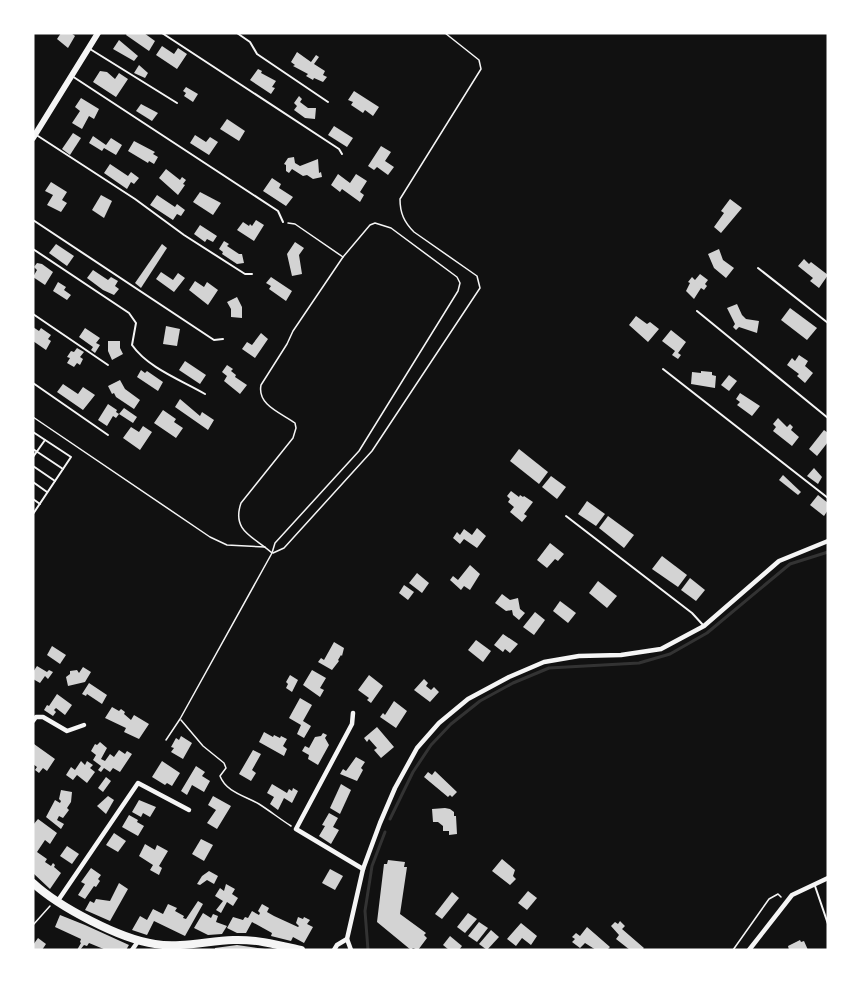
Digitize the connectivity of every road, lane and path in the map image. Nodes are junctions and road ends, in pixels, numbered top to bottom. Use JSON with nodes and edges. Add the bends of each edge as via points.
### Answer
{"nodes":[{"id":1,"x":98,"y":33,"type":"edge"},
{"id":2,"x":162,"y":33,"type":"edge"},
{"id":3,"x":237,"y":33,"type":"edge"},
{"id":4,"x":445,"y":33,"type":"edge"},
{"id":5,"x":88,"y":48,"type":"junction"},
{"id":6,"x":71,"y":75,"type":"junction"},
{"id":7,"x":328,"y":102,"type":"dead end"},
{"id":8,"x":177,"y":103,"type":"dead end"},
{"id":9,"x":34,"y":136,"type":"edge"},
{"id":10,"x":342,"y":154,"type":"dead end"},
{"id":11,"x":33,"y":220,"type":"edge"},
{"id":12,"x":283,"y":222,"type":"joint"},
{"id":13,"x":33,"y":249,"type":"edge"},
{"id":14,"x":343,"y":257,"type":"junction"},
{"id":15,"x":758,"y":268,"type":"dead end"},
{"id":16,"x":252,"y":274,"type":"dead end"},
{"id":17,"x":697,"y":311,"type":"dead end"},
{"id":18,"x":33,"y":314,"type":"edge"},
{"id":19,"x":828,"y":323,"type":"edge"},
{"id":20,"x":223,"y":339,"type":"dead end"},
{"id":21,"x":108,"y":365,"type":"dead end"},
{"id":22,"x":663,"y":369,"type":"dead end"},
{"id":23,"x":33,"y":383,"type":"edge"},
{"id":24,"x":205,"y":394,"type":"dead end"},
{"id":25,"x":33,"y":417,"type":"edge"},
{"id":26,"x":828,"y":418,"type":"edge"},
{"id":27,"x":33,"y":432,"type":"edge"},
{"id":28,"x":108,"y":435,"type":"dead end"},
{"id":29,"x":45,"y":440,"type":"junction"},
{"id":30,"x":33,"y":449,"type":"edge"},
{"id":31,"x":37,"y":451,"type":"junction"},
{"id":32,"x":33,"y":457,"type":"edge"},
{"id":33,"x":33,"y":466,"type":"edge"},
{"id":34,"x":63,"y":469,"type":"junction"},
{"id":35,"x":55,"y":481,"type":"junction"},
{"id":36,"x":33,"y":482,"type":"edge"},
{"id":37,"x":47,"y":492,"type":"junction"},
{"id":38,"x":828,"y":498,"type":"edge"},
{"id":39,"x":33,"y":499,"type":"edge"},
{"id":40,"x":40,"y":504,"type":"junction"},
{"id":41,"x":33,"y":514,"type":"edge"},
{"id":42,"x":566,"y":516,"type":"dead end"},
{"id":43,"x":828,"y":541,"type":"edge"},
{"id":44,"x":266,"y":547,"type":"junction"},
{"id":45,"x":272,"y":553,"type":"junction"},
{"id":46,"x":704,"y":626,"type":"junction"},
{"id":47,"x":353,"y":713,"type":"dead end"},
{"id":48,"x":180,"y":719,"type":"junction"},
{"id":49,"x":33,"y":721,"type":"edge"},
{"id":50,"x":84,"y":725,"type":"dead end"},
{"id":51,"x":166,"y":740,"type":"dead end"},
{"id":52,"x":189,"y":810,"type":"dead end"},
{"id":53,"x":296,"y":829,"type":"junction"},
{"id":54,"x":363,"y":869,"type":"junction"},
{"id":55,"x":828,"y":878,"type":"edge"},
{"id":56,"x":33,"y":883,"type":"edge"},
{"id":57,"x":814,"y":883,"type":"junction"},
{"id":58,"x":782,"y":897,"type":"dead end"},
{"id":59,"x":57,"y":903,"type":"junction"},
{"id":60,"x":828,"y":924,"type":"edge"},
{"id":61,"x":33,"y":925,"type":"edge"},
{"id":62,"x":347,"y":939,"type":"junction"},
{"id":63,"x":139,"y":940,"type":"junction"},
{"id":64,"x":172,"y":947,"type":"edge"},
{"id":65,"x":132,"y":950,"type":"edge"},
{"id":66,"x":301,"y":950,"type":"edge"},
{"id":67,"x":334,"y":950,"type":"edge"},
{"id":68,"x":351,"y":950,"type":"edge"},
{"id":69,"x":733,"y":950,"type":"edge"},
{"id":70,"x":749,"y":950,"type":"edge"}],
"edges":[{"from":1,"to":5,"type":"street"},
{"from":2,"to":10,"type":"lane"},
{"from":3,"to":7,"type":"lane","via":[[250,42],[257,54]]},
{"from":4,"to":45,"type":"path","via":[[479,60],[481,69],[400,199],[400,210],[414,232],[477,276],[480,288],[372,451],[284,548]]},
{"from":5,"to":6,"type":"street"},
{"from":5,"to":8,"type":"lane"},
{"from":6,"to":9,"type":"street"},
{"from":6,"to":12,"type":"lane","via":[[278,211]]},
{"from":9,"to":16,"type":"lane","via":[[135,199],[183,235],[245,274]]},
{"from":11,"to":20,"type":"lane","via":[[214,340]]},
{"from":12,"to":14,"type":"path","via":[[295,224]]},
{"from":13,"to":24,"type":"lane","via":[[129,313],[136,323],[132,345],[135,349],[154,365]]},
{"from":14,"to":44,"type":"path","via":[[261,385],[264,402],[295,423],[296,429],[239,508],[243,532]]},
{"from":14,"to":45,"type":"path","via":[[375,223],[391,228],[460,283],[359,451],[275,543]]},
{"from":15,"to":19,"type":"lane"},
{"from":17,"to":26,"type":"lane"},
{"from":18,"to":21,"type":"lane"},
{"from":22,"to":38,"type":"lane"},
{"from":23,"to":28,"type":"lane"},
{"from":25,"to":44,"type":"path","via":[[210,537],[227,545]]},
{"from":27,"to":29,"type":"lane"},
{"from":29,"to":31,"type":"lane"},
{"from":29,"to":34,"type":"lane","via":[[71,457]]},
{"from":30,"to":31,"type":"lane"},
{"from":31,"to":32,"type":"lane"},
{"from":31,"to":34,"type":"lane"},
{"from":33,"to":35,"type":"lane"},
{"from":34,"to":35,"type":"lane"},
{"from":35,"to":37,"type":"lane"},
{"from":36,"to":37,"type":"lane"},
{"from":37,"to":40,"type":"lane"},
{"from":39,"to":40,"type":"lane"},
{"from":40,"to":41,"type":"lane"},
{"from":42,"to":46,"type":"lane"},
{"from":43,"to":46,"type":"street","via":[[779,561]]},
{"from":44,"to":45,"type":"path"},
{"from":45,"to":48,"type":"path"},
{"from":46,"to":54,"type":"street","via":[[661,649],[544,662],[468,699],[417,747],[395,788]]},
{"from":47,"to":53,"type":"street","via":[[352,724]]},
{"from":48,"to":51,"type":"path"},
{"from":48,"to":53,"type":"path","via":[[224,764],[222,782]]},
{"from":49,"to":50,"type":"street","via":[[43,717],[67,731]]},
{"from":52,"to":59,"type":"street","via":[[138,783]]},
{"from":53,"to":54,"type":"street"},
{"from":54,"to":62,"type":"street"},
{"from":55,"to":57,"type":"street"},
{"from":56,"to":59,"type":"main road"},
{"from":57,"to":60,"type":"lane"},
{"from":57,"to":70,"type":"street","via":[[786,900]]},
{"from":58,"to":69,"type":"path","via":[[778,894],[769,899]]},
{"from":59,"to":61,"type":"path","via":[[49,906]]},
{"from":59,"to":63,"type":"main road"},
{"from":62,"to":67,"type":"street"},
{"from":62,"to":68,"type":"street"},
{"from":63,"to":64,"type":"main road"},
{"from":63,"to":65,"type":"street"},
{"from":64,"to":66,"type":"main road","via":[[252,940]]}]}
